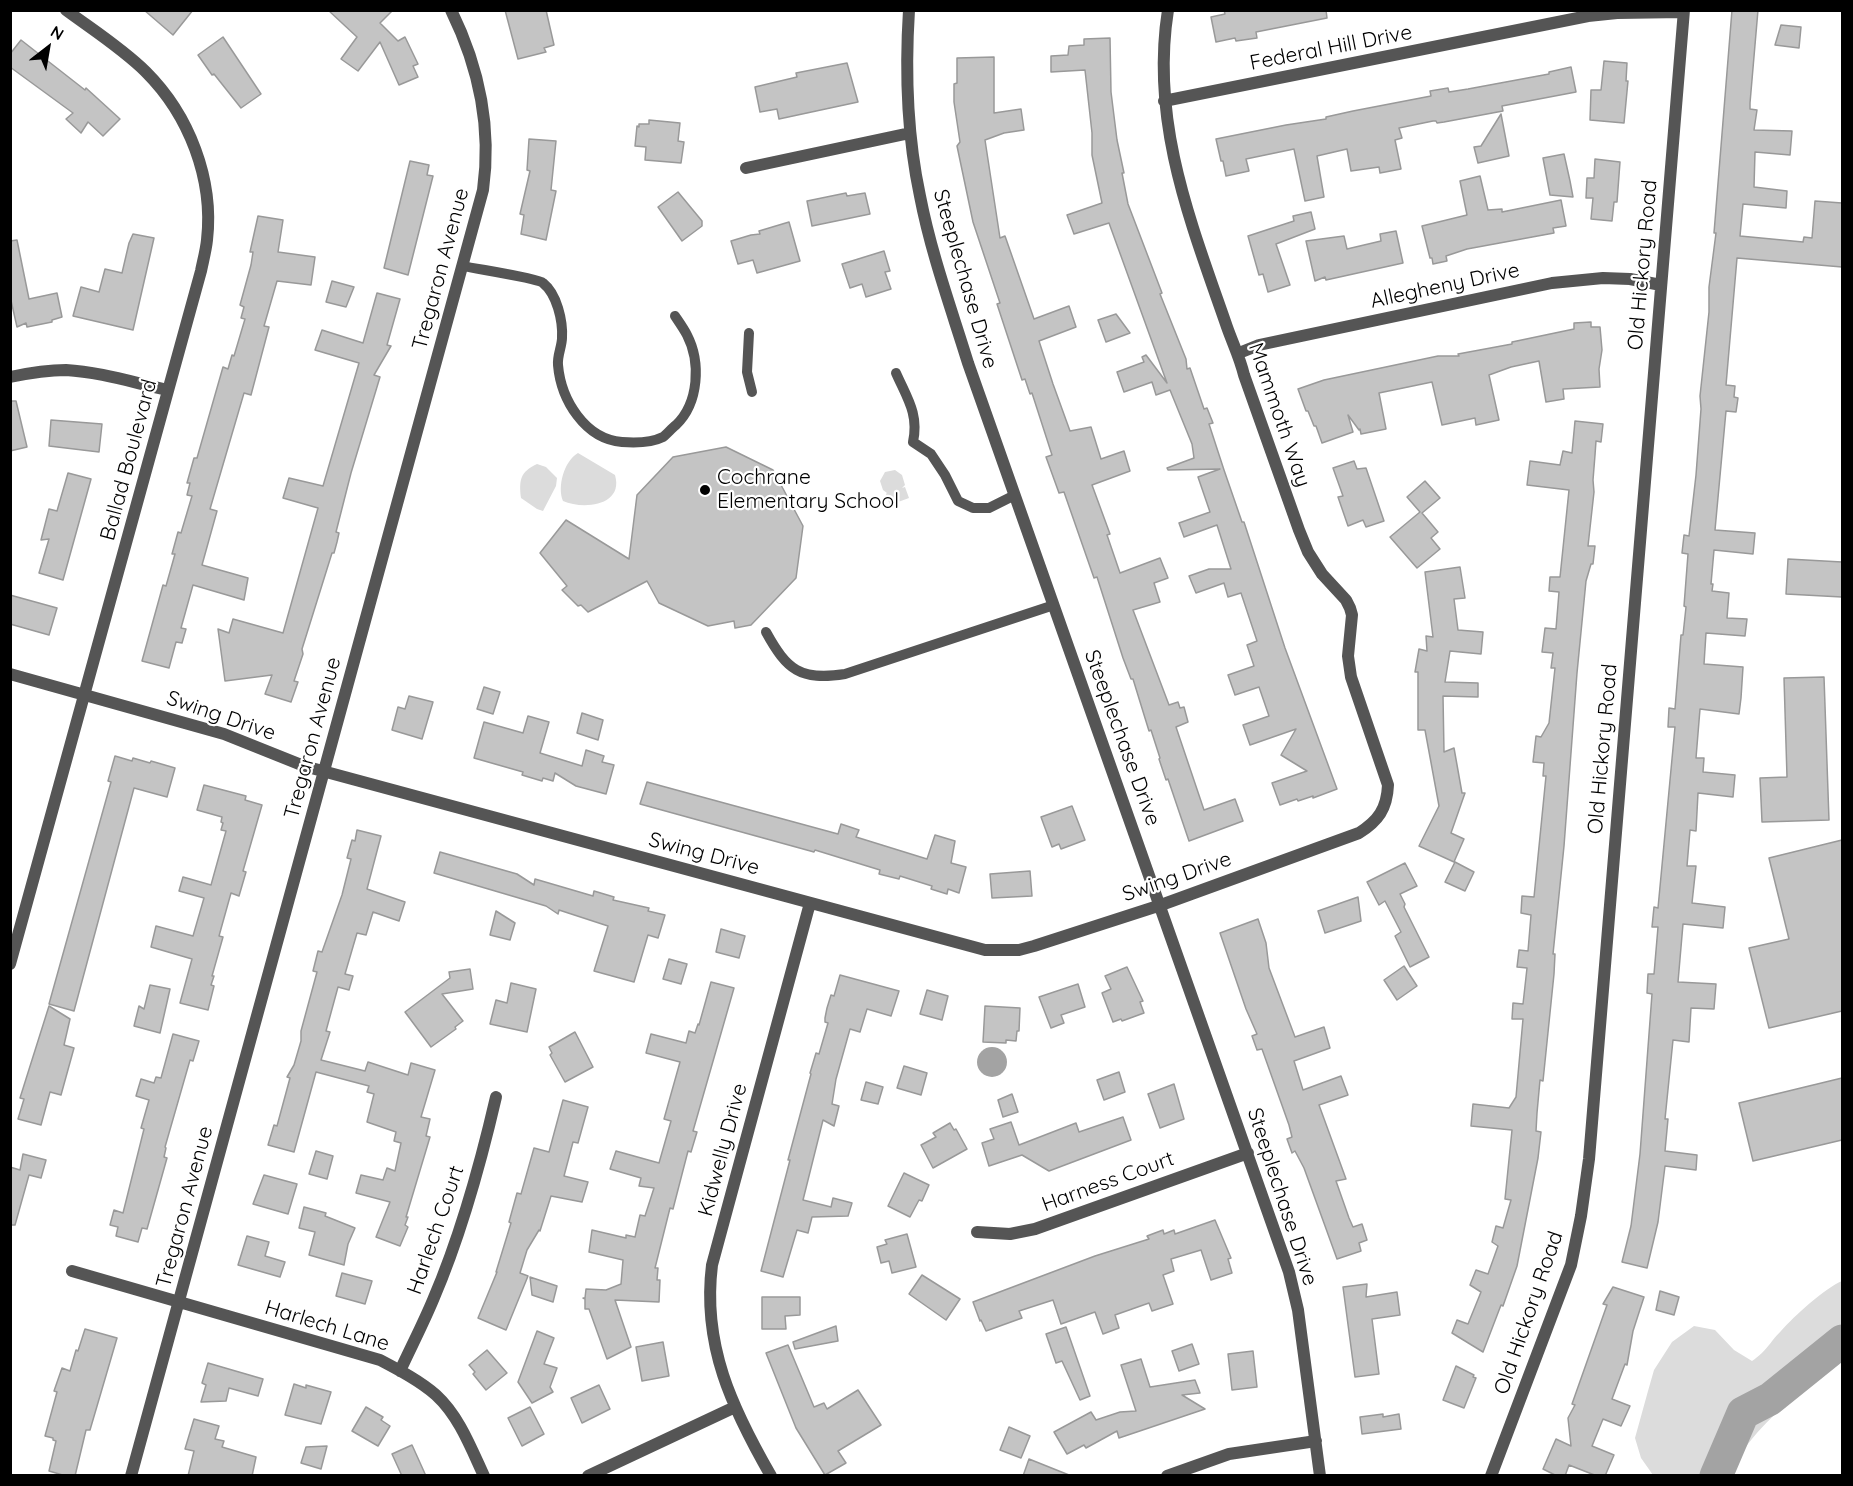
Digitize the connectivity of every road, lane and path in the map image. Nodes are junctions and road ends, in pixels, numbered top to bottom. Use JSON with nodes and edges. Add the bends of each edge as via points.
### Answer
{"nodes":[{"id":1,"x":66,"y":10,"type":"edge"},
{"id":2,"x":451,"y":10,"type":"edge"},
{"id":3,"x":909,"y":10,"type":"edge"},
{"id":4,"x":1168,"y":10,"type":"edge"},
{"id":5,"x":1684,"y":11,"type":"edge"},
{"id":6,"x":1164,"y":101,"type":"junction"},
{"id":7,"x":910,"y":133,"type":"junction"},
{"id":8,"x":746,"y":168,"type":"dead end"},
{"id":9,"x":463,"y":266,"type":"junction"},
{"id":10,"x":1661,"y":285,"type":"junction"},
{"id":11,"x":675,"y":316,"type":"dead end"},
{"id":12,"x":749,"y":333,"type":"dead end"},
{"id":13,"x":1239,"y":353,"type":"junction"},
{"id":14,"x":896,"y":373,"type":"dead end"},
{"id":15,"x":10,"y":377,"type":"edge"},
{"id":16,"x":168,"y":390,"type":"junction"},
{"id":17,"x":752,"y":392,"type":"dead end"},
{"id":18,"x":1015,"y":495,"type":"junction"},
{"id":19,"x":1054,"y":605,"type":"junction"},
{"id":20,"x":766,"y":632,"type":"dead end"},
{"id":21,"x":10,"y":674,"type":"edge"},
{"id":22,"x":85,"y":694,"type":"junction"},
{"id":23,"x":324,"y":771,"type":"junction"},
{"id":24,"x":1380,"y":816,"type":"joint"},
{"id":25,"x":810,"y":903,"type":"junction"},
{"id":26,"x":1161,"y":905,"type":"junction"},
{"id":27,"x":10,"y":964,"type":"edge"},
{"id":28,"x":496,"y":1098,"type":"dead end"},
{"id":29,"x":1248,"y":1153,"type":"junction"},
{"id":30,"x":977,"y":1232,"type":"dead end"},
{"id":31,"x":72,"y":1271,"type":"dead end"},
{"id":32,"x":178,"y":1303,"type":"junction"},
{"id":33,"x":400,"y":1371,"type":"junction"},
{"id":34,"x":735,"y":1407,"type":"junction"},
{"id":35,"x":1316,"y":1441,"type":"junction"},
{"id":36,"x":131,"y":1476,"type":"edge"},
{"id":37,"x":484,"y":1476,"type":"edge"},
{"id":38,"x":588,"y":1476,"type":"edge"},
{"id":39,"x":771,"y":1476,"type":"edge"},
{"id":40,"x":1167,"y":1476,"type":"edge"},
{"id":41,"x":1320,"y":1476,"type":"edge"},
{"id":42,"x":1491,"y":1476,"type":"edge"}],
"edges":[{"from":1,"to":16,"type":"street","name":"Ballad Boulevard","via":[[145,71],[160,88],[185,125],[199,163],[207,196],[207,240]]},
{"from":2,"to":9,"type":"street","name":"Tregaron Avenue","via":[[475,70],[486,134],[483,190]]},
{"from":3,"to":7,"type":"street","name":"Steeplechase Drive","via":[[906,92]]},
{"from":4,"to":6,"type":"street","name":"Mammoth Way","via":[[1162,44]]},
{"from":5,"to":6,"type":"street","name":"Federal Hill Drive","via":[[1588,16]]},
{"from":5,"to":10,"type":"street","name":"Old Hickory Road"},
{"from":6,"to":13,"type":"street","name":"Mammoth Way","via":[[1185,206]]},
{"from":7,"to":8,"type":"street"},
{"from":7,"to":18,"type":"street","name":"Steeplechase Drive","via":[[919,195],[933,251]]},
{"from":9,"to":11,"type":"lane","via":[[542,282],[552,293],[560,314],[558,363],[565,394],[575,414],[591,431],[612,441],[637,443],[662,437],[682,419],[693,399],[694,355]]},
{"from":9,"to":23,"type":"street","name":"Tregaron Avenue"},
{"from":10,"to":13,"type":"street","name":"Allegheny Drive","via":[[1603,278],[1552,284],[1259,345]]},
{"from":10,"to":42,"type":"street","name":"Old Hickory Road","via":[[1590,1147],[1581,1216],[1571,1265]]},
{"from":12,"to":17,"type":"lane","via":[[747,372]]},
{"from":13,"to":24,"type":"street","name":"Mammoth Way","via":[[1308,552],[1350,608],[1351,677],[1388,785]]},
{"from":14,"to":18,"type":"lane","via":[[914,415],[914,442],[931,454],[958,501],[973,508],[988,508]]},
{"from":15,"to":16,"type":"street","via":[[67,370]]},
{"from":16,"to":22,"type":"street","name":"Ballad Boulevard"},
{"from":18,"to":19,"type":"street","name":"Steeplechase Drive"},
{"from":19,"to":20,"type":"lane","via":[[846,674],[829,676],[809,675],[792,668],[778,654]]},
{"from":19,"to":26,"type":"street","name":"Steeplechase Drive"},
{"from":21,"to":22,"type":"street","name":"Swing Drive"},
{"from":22,"to":23,"type":"street","name":"Swing Drive","via":[[224,734]]},
{"from":22,"to":27,"type":"street","name":"Ballad Boulevard"},
{"from":23,"to":25,"type":"street","name":"Swing Drive"},
{"from":23,"to":32,"type":"street","name":"Tregaron Avenue"},
{"from":24,"to":26,"type":"street","name":"Swing Drive","via":[[1359,833]]},
{"from":25,"to":26,"type":"street","name":"Swing Drive","via":[[985,950],[1002,951],[1034,946]]},
{"from":25,"to":34,"type":"street","name":"Kidwelly Drive","via":[[712,1265],[711,1326],[718,1365]]},
{"from":26,"to":29,"type":"street","name":"Steeplechase Drive"},
{"from":28,"to":33,"type":"street","name":"Harlech Court","via":[[456,1241]]},
{"from":29,"to":30,"type":"street","name":"Harness Court","via":[[1035,1229],[1010,1234]]},
{"from":29,"to":35,"type":"street","name":"Steeplechase Drive","via":[[1298,1310]]},
{"from":31,"to":32,"type":"street","name":"Harlech Lane"},
{"from":32,"to":33,"type":"street","name":"Harlech Lane","via":[[380,1360]]},
{"from":32,"to":36,"type":"street","name":"Tregaron Avenue"},
{"from":33,"to":37,"type":"street","name":"Harlech Lane","via":[[436,1395],[449,1410]]},
{"from":34,"to":38,"type":"street"},
{"from":34,"to":39,"type":"street","name":"Kidwelly Drive"},
{"from":35,"to":40,"type":"street","via":[[1229,1454]]},
{"from":35,"to":41,"type":"street","name":"Steeplechase Drive"}]}
